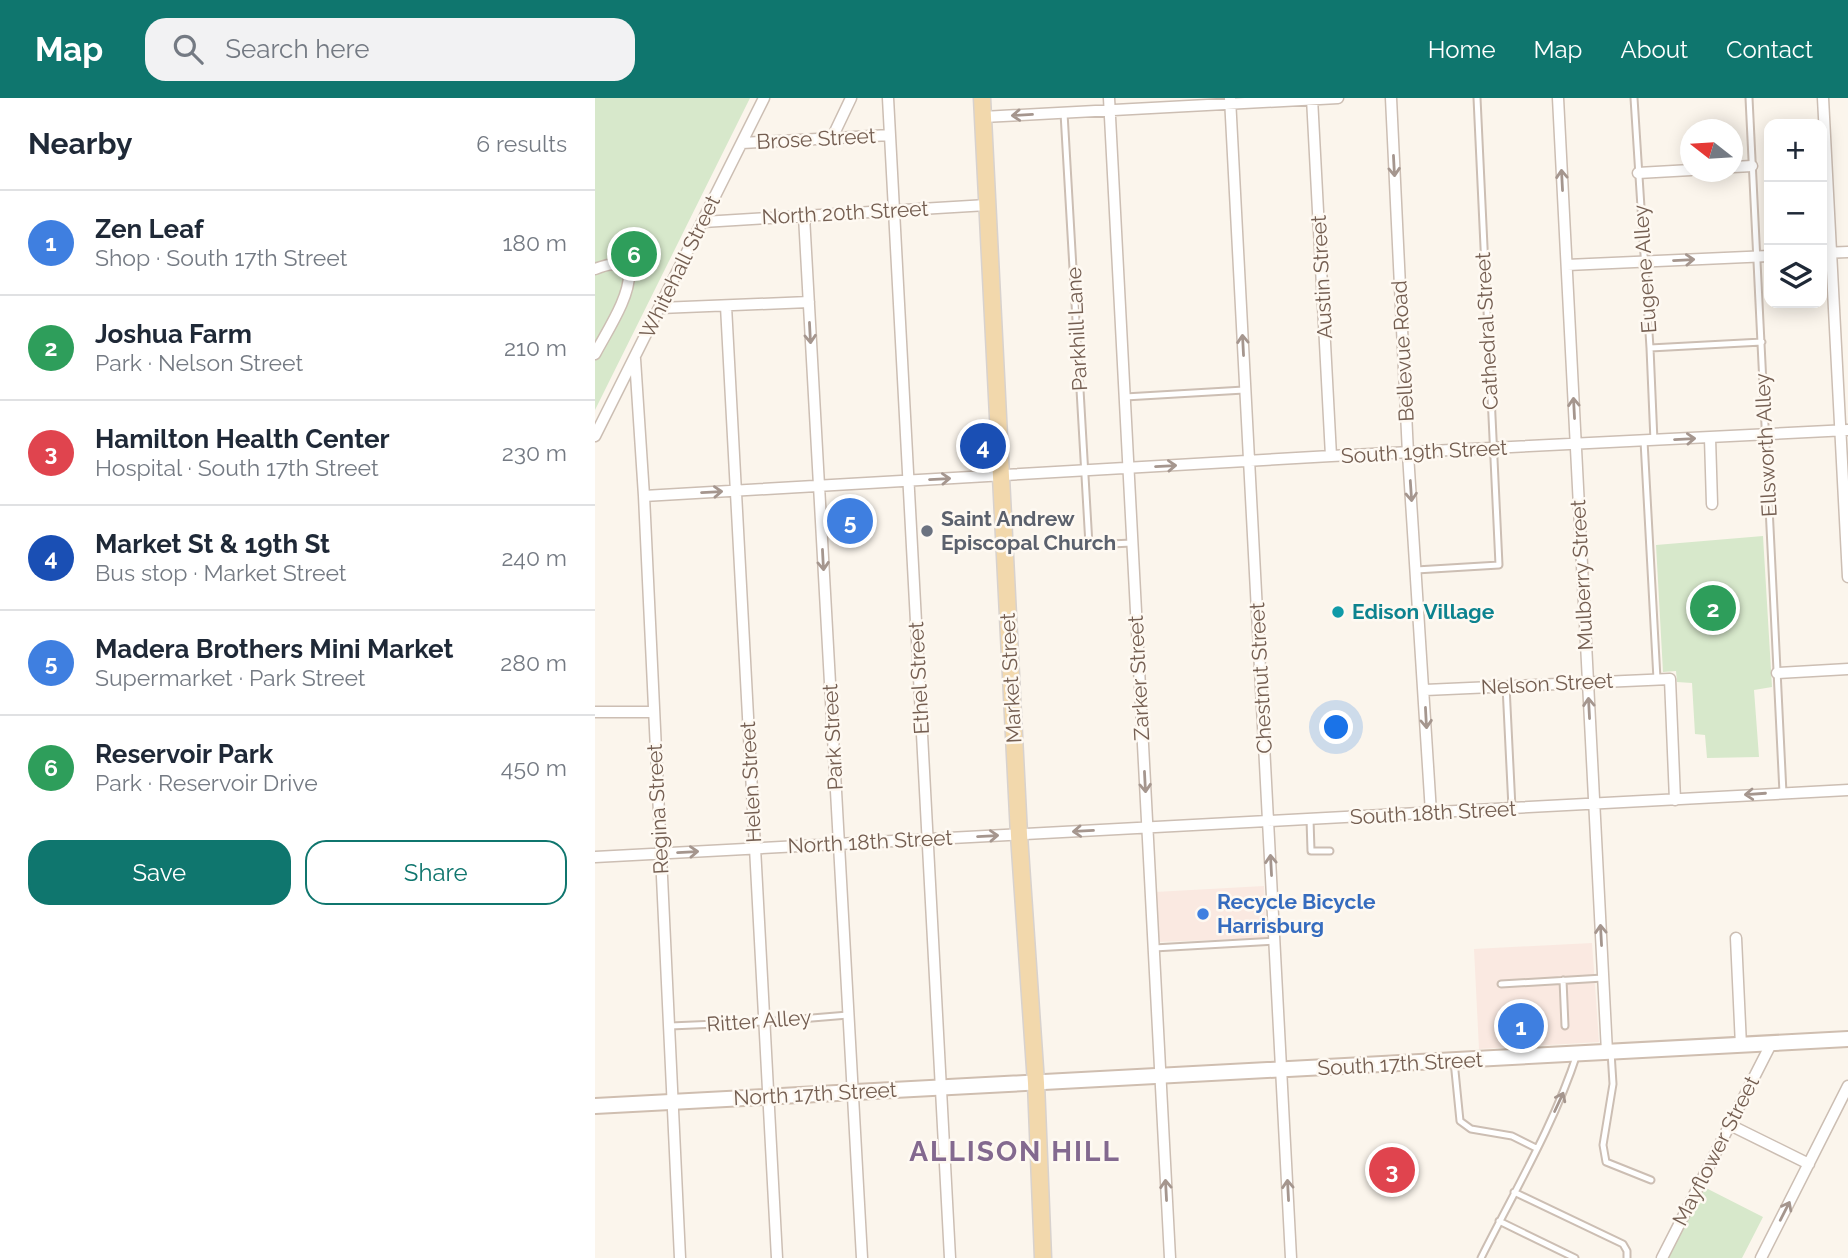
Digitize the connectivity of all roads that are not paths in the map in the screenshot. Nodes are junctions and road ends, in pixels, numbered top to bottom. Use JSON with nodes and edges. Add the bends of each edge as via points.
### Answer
{"nodes":[{"id":1,"x":764,"y":98,"type":"edge"},
{"id":2,"x":851,"y":98,"type":"edge"},
{"id":3,"x":888,"y":98,"type":"edge"},
{"id":4,"x":982,"y":98,"type":"edge"},
{"id":5,"x":1109,"y":98,"type":"edge"},
{"id":6,"x":1338,"y":98,"type":"edge"},
{"id":7,"x":1391,"y":98,"type":"edge"},
{"id":8,"x":1477,"y":98,"type":"edge"},
{"id":9,"x":1558,"y":98,"type":"edge"},
{"id":10,"x":1634,"y":98,"type":"edge"},
{"id":11,"x":1749,"y":98,"type":"edge"},
{"id":12,"x":1823,"y":98,"type":"edge"},
{"id":13,"x":1313,"y":99,"type":"edge"},
{"id":14,"x":1231,"y":101,"type":"edge"},
{"id":15,"x":1110,"y":110,"type":"junction"},
{"id":16,"x":1064,"y":113,"type":"junction"},
{"id":17,"x":983,"y":117,"type":"junction"},
{"id":18,"x":890,"y":135,"type":"junction"},
{"id":19,"x":832,"y":138,"type":"junction"},
{"id":20,"x":742,"y":143,"type":"junction"},
{"id":21,"x":1743,"y":166,"type":"edge"},
{"id":22,"x":1752,"y":166,"type":"junction"},
{"id":23,"x":1680,"y":171,"type":"edge"},
{"id":24,"x":1638,"y":173,"type":"junction"},
{"id":25,"x":987,"y":205,"type":"junction"},
{"id":26,"x":894,"y":211,"type":"junction"},
{"id":27,"x":804,"y":216,"type":"junction"},
{"id":28,"x":703,"y":222,"type":"junction"},
{"id":29,"x":1826,"y":245,"type":"edge"},
{"id":30,"x":1848,"y":252,"type":"edge"},
{"id":31,"x":1827,"y":253,"type":"edge"},
{"id":32,"x":1757,"y":256,"type":"junction"},
{"id":33,"x":1764,"y":256,"type":"edge"},
{"id":34,"x":1643,"y":262,"type":"junction"},
{"id":35,"x":1827,"y":263,"type":"edge"},
{"id":36,"x":1567,"y":265,"type":"junction"},
{"id":37,"x":595,"y":270,"type":"edge"},
{"id":38,"x":809,"y":302,"type":"junction"},
{"id":39,"x":726,"y":306,"type":"junction"},
{"id":40,"x":660,"y":308,"type":"junction"},
{"id":41,"x":1762,"y":342,"type":"junction"},
{"id":42,"x":1650,"y":348,"type":"junction"},
{"id":43,"x":595,"y":354,"type":"edge"},
{"id":44,"x":635,"y":359,"type":"junction"},
{"id":45,"x":1246,"y":390,"type":"junction"},
{"id":46,"x":1125,"y":397,"type":"junction"},
{"id":47,"x":1844,"y":430,"type":"edge"},
{"id":48,"x":1766,"y":435,"type":"junction"},
{"id":49,"x":595,"y":436,"type":"edge"},
{"id":50,"x":1710,"y":438,"type":"junction"},
{"id":51,"x":1649,"y":441,"type":"junction"},
{"id":52,"x":1576,"y":445,"type":"junction"},
{"id":53,"x":1493,"y":449,"type":"junction"},
{"id":54,"x":1408,"y":454,"type":"junction"},
{"id":55,"x":1331,"y":456,"type":"junction"},
{"id":56,"x":1250,"y":462,"type":"junction"},
{"id":57,"x":1128,"y":468,"type":"junction"},
{"id":58,"x":1085,"y":471,"type":"junction"},
{"id":59,"x":1000,"y":475,"type":"junction"},
{"id":60,"x":908,"y":481,"type":"junction"},
{"id":61,"x":819,"y":486,"type":"junction"},
{"id":62,"x":735,"y":490,"type":"junction"},
{"id":63,"x":644,"y":496,"type":"junction"},
{"id":64,"x":1712,"y":504,"type":"dead end"},
{"id":65,"x":1132,"y":543,"type":"junction"},
{"id":66,"x":1416,"y":570,"type":"junction"},
{"id":67,"x":1848,"y":577,"type":"edge"},
{"id":68,"x":1848,"y":669,"type":"edge"},
{"id":69,"x":1777,"y":673,"type":"junction"},
{"id":70,"x":1657,"y":679,"type":"junction"},
{"id":71,"x":1588,"y":682,"type":"junction"},
{"id":72,"x":1506,"y":686,"type":"junction"},
{"id":73,"x":1425,"y":690,"type":"junction"},
{"id":74,"x":595,"y":712,"type":"edge"},
{"id":75,"x":653,"y":712,"type":"junction"},
{"id":76,"x":1848,"y":790,"type":"edge"},
{"id":77,"x":1783,"y":793,"type":"junction"},
{"id":78,"x":1675,"y":800,"type":"junction"},
{"id":79,"x":1594,"y":804,"type":"junction"},
{"id":80,"x":1513,"y":808,"type":"junction"},
{"id":81,"x":1431,"y":813,"type":"junction"},
{"id":82,"x":1310,"y":819,"type":"junction"},
{"id":83,"x":1268,"y":821,"type":"junction"},
{"id":84,"x":1147,"y":828,"type":"junction"},
{"id":85,"x":1019,"y":835,"type":"junction"},
{"id":86,"x":927,"y":839,"type":"junction"},
{"id":87,"x":839,"y":844,"type":"junction"},
{"id":88,"x":755,"y":848,"type":"junction"},
{"id":89,"x":1330,"y":851,"type":"dead end"},
{"id":90,"x":660,"y":853,"type":"junction"},
{"id":91,"x":595,"y":857,"type":"edge"},
{"id":92,"x":1736,"y":938,"type":"dead end"},
{"id":93,"x":1275,"y":941,"type":"junction"},
{"id":94,"x":1154,"y":948,"type":"junction"},
{"id":95,"x":1603,"y":978,"type":"junction"},
{"id":96,"x":1563,"y":980,"type":"junction"},
{"id":97,"x":1501,"y":984,"type":"dead end"},
{"id":98,"x":848,"y":1015,"type":"junction"},
{"id":99,"x":764,"y":1022,"type":"junction"},
{"id":100,"x":669,"y":1026,"type":"junction"},
{"id":101,"x":1565,"y":1026,"type":"dead end"},
{"id":102,"x":1848,"y":1039,"type":"edge"},
{"id":103,"x":1771,"y":1044,"type":"junction"},
{"id":104,"x":1741,"y":1046,"type":"junction"},
{"id":105,"x":1609,"y":1052,"type":"junction"},
{"id":106,"x":1577,"y":1054,"type":"junction"},
{"id":107,"x":1454,"y":1061,"type":"junction"},
{"id":108,"x":1281,"y":1070,"type":"junction"},
{"id":109,"x":1160,"y":1077,"type":"junction"},
{"id":110,"x":1036,"y":1083,"type":"junction"},
{"id":111,"x":1848,"y":1086,"type":"edge"},
{"id":112,"x":941,"y":1088,"type":"junction"},
{"id":113,"x":853,"y":1093,"type":"junction"},
{"id":114,"x":768,"y":1097,"type":"junction"},
{"id":115,"x":673,"y":1102,"type":"junction"},
{"id":116,"x":595,"y":1106,"type":"edge"},
{"id":117,"x":1730,"y":1125,"type":"junction"},
{"id":118,"x":1536,"y":1148,"type":"junction"},
{"id":119,"x":1809,"y":1164,"type":"junction"},
{"id":120,"x":1651,"y":1180,"type":"dead end"},
{"id":121,"x":1514,"y":1192,"type":"junction"},
{"id":122,"x":1499,"y":1221,"type":"junction"},
{"id":123,"x":1482,"y":1256,"type":"edge"},
{"id":124,"x":680,"y":1258,"type":"edge"},
{"id":125,"x":777,"y":1258,"type":"edge"},
{"id":126,"x":862,"y":1258,"type":"edge"},
{"id":127,"x":950,"y":1258,"type":"edge"},
{"id":128,"x":1043,"y":1258,"type":"edge"},
{"id":129,"x":1170,"y":1258,"type":"edge"},
{"id":130,"x":1291,"y":1258,"type":"edge"},
{"id":131,"x":1491,"y":1258,"type":"edge"},
{"id":132,"x":1574,"y":1258,"type":"edge"},
{"id":133,"x":1627,"y":1258,"type":"edge"},
{"id":134,"x":1662,"y":1258,"type":"edge"},
{"id":135,"x":1761,"y":1258,"type":"edge"}],
"edges":[{"from":1,"to":20,"type":"street","name":"Whitehall Street"},
{"from":2,"to":19,"type":"street"},
{"from":3,"to":18,"type":"street","name":"Ethel Street"},
{"from":4,"to":17,"type":"main road","name":"Market Street"},
{"from":5,"to":15,"type":"street","name":"Zarker Street"},
{"from":6,"to":13,"type":"street"},
{"from":7,"to":54,"type":"street","name":"Bellevue Road","one_way":true},
{"from":8,"to":53,"type":"lane","name":"Cathedral Street"},
{"from":36,"to":9,"type":"street","name":"Mulberry Street","one_way":true},
{"from":10,"to":24,"type":"lane","name":"Eugene Alley"},
{"from":11,"to":22,"type":"lane","name":"Ellsworth Alley"},
{"from":12,"to":29,"type":"street"},
{"from":13,"to":14,"type":"street"},
{"from":13,"to":55,"type":"street","name":"Austin Street"},
{"from":14,"to":15,"type":"street"},
{"from":45,"to":14,"type":"street","name":"Chestnut Street","one_way":true},
{"from":15,"to":16,"type":"street"},
{"from":15,"to":46,"type":"street","name":"Zarker Street"},
{"from":16,"to":17,"type":"street","one_way":true},
{"from":16,"to":58,"type":"lane","name":"Parkhill Lane"},
{"from":17,"to":25,"type":"main road","name":"Market Street"},
{"from":18,"to":19,"type":"street","name":"Brose Street"},
{"from":18,"to":26,"type":"street","name":"Ethel Street"},
{"from":19,"to":20,"type":"street","name":"Brose Street"},
{"from":20,"to":28,"type":"street","name":"Whitehall Street"},
{"from":21,"to":22,"type":"street"},
{"from":22,"to":32,"type":"lane","name":"Ellsworth Alley"},
{"from":23,"to":24,"type":"street"},
{"from":24,"to":34,"type":"lane","name":"Eugene Alley"},
{"from":25,"to":26,"type":"street","name":"North 20th Street"},
{"from":25,"to":59,"type":"main road","name":"Market Street"},
{"from":26,"to":27,"type":"street","name":"North 20th Street"},
{"from":26,"to":60,"type":"street","name":"Ethel Street"},
{"from":27,"to":28,"type":"street","name":"North 20th Street"},
{"from":27,"to":38,"type":"street","name":"Park Street"},
{"from":28,"to":40,"type":"street","name":"Whitehall Street"},
{"from":30,"to":31,"type":"street"},
{"from":32,"to":33,"type":"street"},
{"from":34,"to":32,"type":"street","one_way":true},
{"from":32,"to":41,"type":"lane","name":"Ellsworth Alley"},
{"from":34,"to":36,"type":"street"},
{"from":34,"to":42,"type":"lane","name":"Eugene Alley"},
{"from":35,"to":47,"type":"street"},
{"from":52,"to":36,"type":"street","name":"Mulberry Street","one_way":true},
{"from":37,"to":43,"type":"street","via":[[622,265],[629,271],[630,281]]},
{"from":38,"to":39,"type":"street"},
{"from":38,"to":61,"type":"street","name":"Park Street","one_way":true},
{"from":39,"to":40,"type":"street"},
{"from":39,"to":62,"type":"street","name":"Helen Street"},
{"from":40,"to":44,"type":"street","name":"Whitehall Street"},
{"from":41,"to":42,"type":"lane"},
{"from":41,"to":48,"type":"lane","name":"Ellsworth Alley"},
{"from":42,"to":51,"type":"lane","name":"Eugene Alley"},
{"from":44,"to":49,"type":"street","name":"Whitehall Street"},
{"from":44,"to":63,"type":"street","name":"Regina Street"},
{"from":45,"to":46,"type":"lane"},
{"from":45,"to":56,"type":"street","name":"Chestnut Street"},
{"from":46,"to":57,"type":"street","name":"Zarker Street"},
{"from":47,"to":48,"type":"street","name":"South 19th Street"},
{"from":47,"to":67,"type":"street"},
{"from":48,"to":50,"type":"street","name":"South 19th Street"},
{"from":48,"to":69,"type":"lane","name":"Ellsworth Alley"},
{"from":51,"to":50,"type":"street","name":"South 19th Street","one_way":true},
{"from":50,"to":64,"type":"street"},
{"from":51,"to":52,"type":"street","name":"South 19th Street"},
{"from":51,"to":70,"type":"lane","name":"Eugene Alley"},
{"from":52,"to":53,"type":"street","name":"South 19th Street"},
{"from":52,"to":71,"type":"street","name":"Mulberry Street"},
{"from":53,"to":54,"type":"street","name":"South 19th Street"},
{"from":53,"to":66,"type":"lane","name":"Cathedral Street","via":[[1500,565]]},
{"from":54,"to":55,"type":"street","name":"South 19th Street"},
{"from":54,"to":66,"type":"street","name":"Bellevue Road","one_way":true},
{"from":55,"to":56,"type":"street","name":"South 19th Street"},
{"from":57,"to":56,"type":"street","name":"South 19th Street","one_way":true},
{"from":56,"to":83,"type":"street","name":"Chestnut Street"},
{"from":57,"to":58,"type":"street","name":"South 19th Street"},
{"from":57,"to":65,"type":"street","name":"Zarker Street"},
{"from":58,"to":59,"type":"street","name":"South 19th Street"},
{"from":58,"to":65,"type":"lane","name":"Parkhill Lane","via":[[1089,545]]},
{"from":60,"to":59,"type":"street","name":"South 19th Street","one_way":true},
{"from":59,"to":85,"type":"main road","name":"Market Street"},
{"from":60,"to":61,"type":"street","name":"South 19th Street"},
{"from":60,"to":86,"type":"street","name":"Ethel Street"},
{"from":61,"to":62,"type":"street","name":"South 19th Street"},
{"from":61,"to":87,"type":"street","name":"Park Street","one_way":true},
{"from":63,"to":62,"type":"street","name":"South 19th Street","one_way":true},
{"from":62,"to":88,"type":"street","name":"Helen Street"},
{"from":63,"to":75,"type":"street","name":"Regina Street"},
{"from":65,"to":84,"type":"street","name":"Zarker Street","one_way":true},
{"from":66,"to":73,"type":"street","name":"Bellevue Road"},
{"from":68,"to":69,"type":"street"},
{"from":69,"to":77,"type":"lane","name":"Ellsworth Alley"},
{"from":70,"to":71,"type":"street","name":"Nelson Street"},
{"from":70,"to":78,"type":"street","name":"Nelson Street","via":[[1670,679]]},
{"from":71,"to":72,"type":"street","name":"Nelson Street"},
{"from":79,"to":71,"type":"street","name":"Mulberry Street","one_way":true},
{"from":72,"to":73,"type":"street","name":"Nelson Street"},
{"from":72,"to":80,"type":"lane"},
{"from":73,"to":81,"type":"street","name":"Bellevue Road","one_way":true},
{"from":74,"to":75,"type":"street"},
{"from":75,"to":90,"type":"street","name":"Regina Street"},
{"from":76,"to":77,"type":"street","name":"South 18th Street"},
{"from":77,"to":78,"type":"street","name":"South 18th Street","one_way":true},
{"from":78,"to":79,"type":"street","name":"South 18th Street"},
{"from":79,"to":80,"type":"street","name":"South 18th Street"},
{"from":95,"to":79,"type":"street","name":"Mulberry Street","one_way":true},
{"from":80,"to":81,"type":"street","name":"South 18th Street"},
{"from":81,"to":82,"type":"street","name":"South 18th Street"},
{"from":82,"to":83,"type":"street","name":"South 18th Street"},
{"from":82,"to":89,"type":"lane","via":[[1311,851]]},
{"from":83,"to":84,"type":"street","name":"South 18th Street"},
{"from":93,"to":83,"type":"street","name":"Chestnut Street","one_way":true},
{"from":84,"to":85,"type":"street","name":"South 18th Street","one_way":true},
{"from":84,"to":94,"type":"street","name":"Zarker Street"},
{"from":86,"to":85,"type":"street","name":"North 18th Street","one_way":true},
{"from":85,"to":110,"type":"main road","name":"Market Street"},
{"from":86,"to":87,"type":"street","name":"North 18th Street"},
{"from":86,"to":112,"type":"street","name":"Ethel Street"},
{"from":87,"to":88,"type":"street","name":"North 18th Street"},
{"from":87,"to":98,"type":"street","name":"Park Street"},
{"from":90,"to":88,"type":"street","name":"North 18th Street","one_way":true},
{"from":88,"to":99,"type":"street","name":"Helen Street"},
{"from":90,"to":91,"type":"street","name":"North 18th Street"},
{"from":90,"to":100,"type":"street","name":"Regina Street"},
{"from":92,"to":104,"type":"street"},
{"from":93,"to":94,"type":"lane"},
{"from":93,"to":108,"type":"street","name":"Chestnut Street"},
{"from":94,"to":109,"type":"street","name":"Zarker Street"},
{"from":95,"to":96,"type":"lane"},
{"from":95,"to":105,"type":"street","name":"Mulberry Street"},
{"from":96,"to":97,"type":"lane"},
{"from":96,"to":101,"type":"lane"},
{"from":98,"to":99,"type":"lane","name":"Ritter Alley"},
{"from":98,"to":113,"type":"street","name":"Park Street"},
{"from":99,"to":100,"type":"lane","name":"Ritter Alley"},
{"from":99,"to":114,"type":"street","name":"Helen Street"},
{"from":100,"to":115,"type":"street","name":"Regina Street"},
{"from":102,"to":103,"type":"main road","name":"South 17th Street"},
{"from":103,"to":104,"type":"main road","name":"South 17th Street"},
{"from":103,"to":117,"type":"street","name":"Mayflower Street"},
{"from":104,"to":105,"type":"main road","name":"South 17th Street"},
{"from":105,"to":106,"type":"main road","name":"South 17th Street"},
{"from":105,"to":120,"type":"lane","via":[[1613,1084],[1603,1145],[1606,1162]]},
{"from":106,"to":107,"type":"main road","name":"South 17th Street"},
{"from":118,"to":106,"type":"lane","one_way":true},
{"from":107,"to":108,"type":"main road","name":"South 17th Street"},
{"from":107,"to":118,"type":"lane","via":[[1460,1121],[1471,1129],[1512,1136]]},
{"from":108,"to":109,"type":"main road","name":"South 17th Street"},
{"from":130,"to":108,"type":"street","name":"Chestnut Street","one_way":true},
{"from":109,"to":110,"type":"main road","name":"South 17th Street"},
{"from":129,"to":109,"type":"street","name":"Zarker Street","one_way":true},
{"from":110,"to":112,"type":"main road","name":"North 17th Street"},
{"from":110,"to":128,"type":"main road","name":"Market Street"},
{"from":111,"to":119,"type":"street"},
{"from":112,"to":113,"type":"main road","name":"North 17th Street"},
{"from":112,"to":127,"type":"street","name":"Ethel Street"},
{"from":113,"to":114,"type":"main road","name":"North 17th Street"},
{"from":113,"to":126,"type":"street","name":"Park Street"},
{"from":114,"to":115,"type":"main road","name":"North 17th Street"},
{"from":114,"to":125,"type":"street","name":"Helen Street"},
{"from":115,"to":116,"type":"main road","name":"North 17th Street"},
{"from":115,"to":124,"type":"street","name":"Regina Street"},
{"from":117,"to":119,"type":"street"},
{"from":117,"to":134,"type":"street","name":"Mayflower Street"},
{"from":118,"to":121,"type":"lane"},
{"from":135,"to":119,"type":"street","one_way":true},
{"from":121,"to":122,"type":"lane"},
{"from":121,"to":133,"type":"lane","via":[[1623,1244]]},
{"from":122,"to":123,"type":"lane"},
{"from":122,"to":132,"type":"lane"},
{"from":123,"to":131,"type":"lane"}]}
